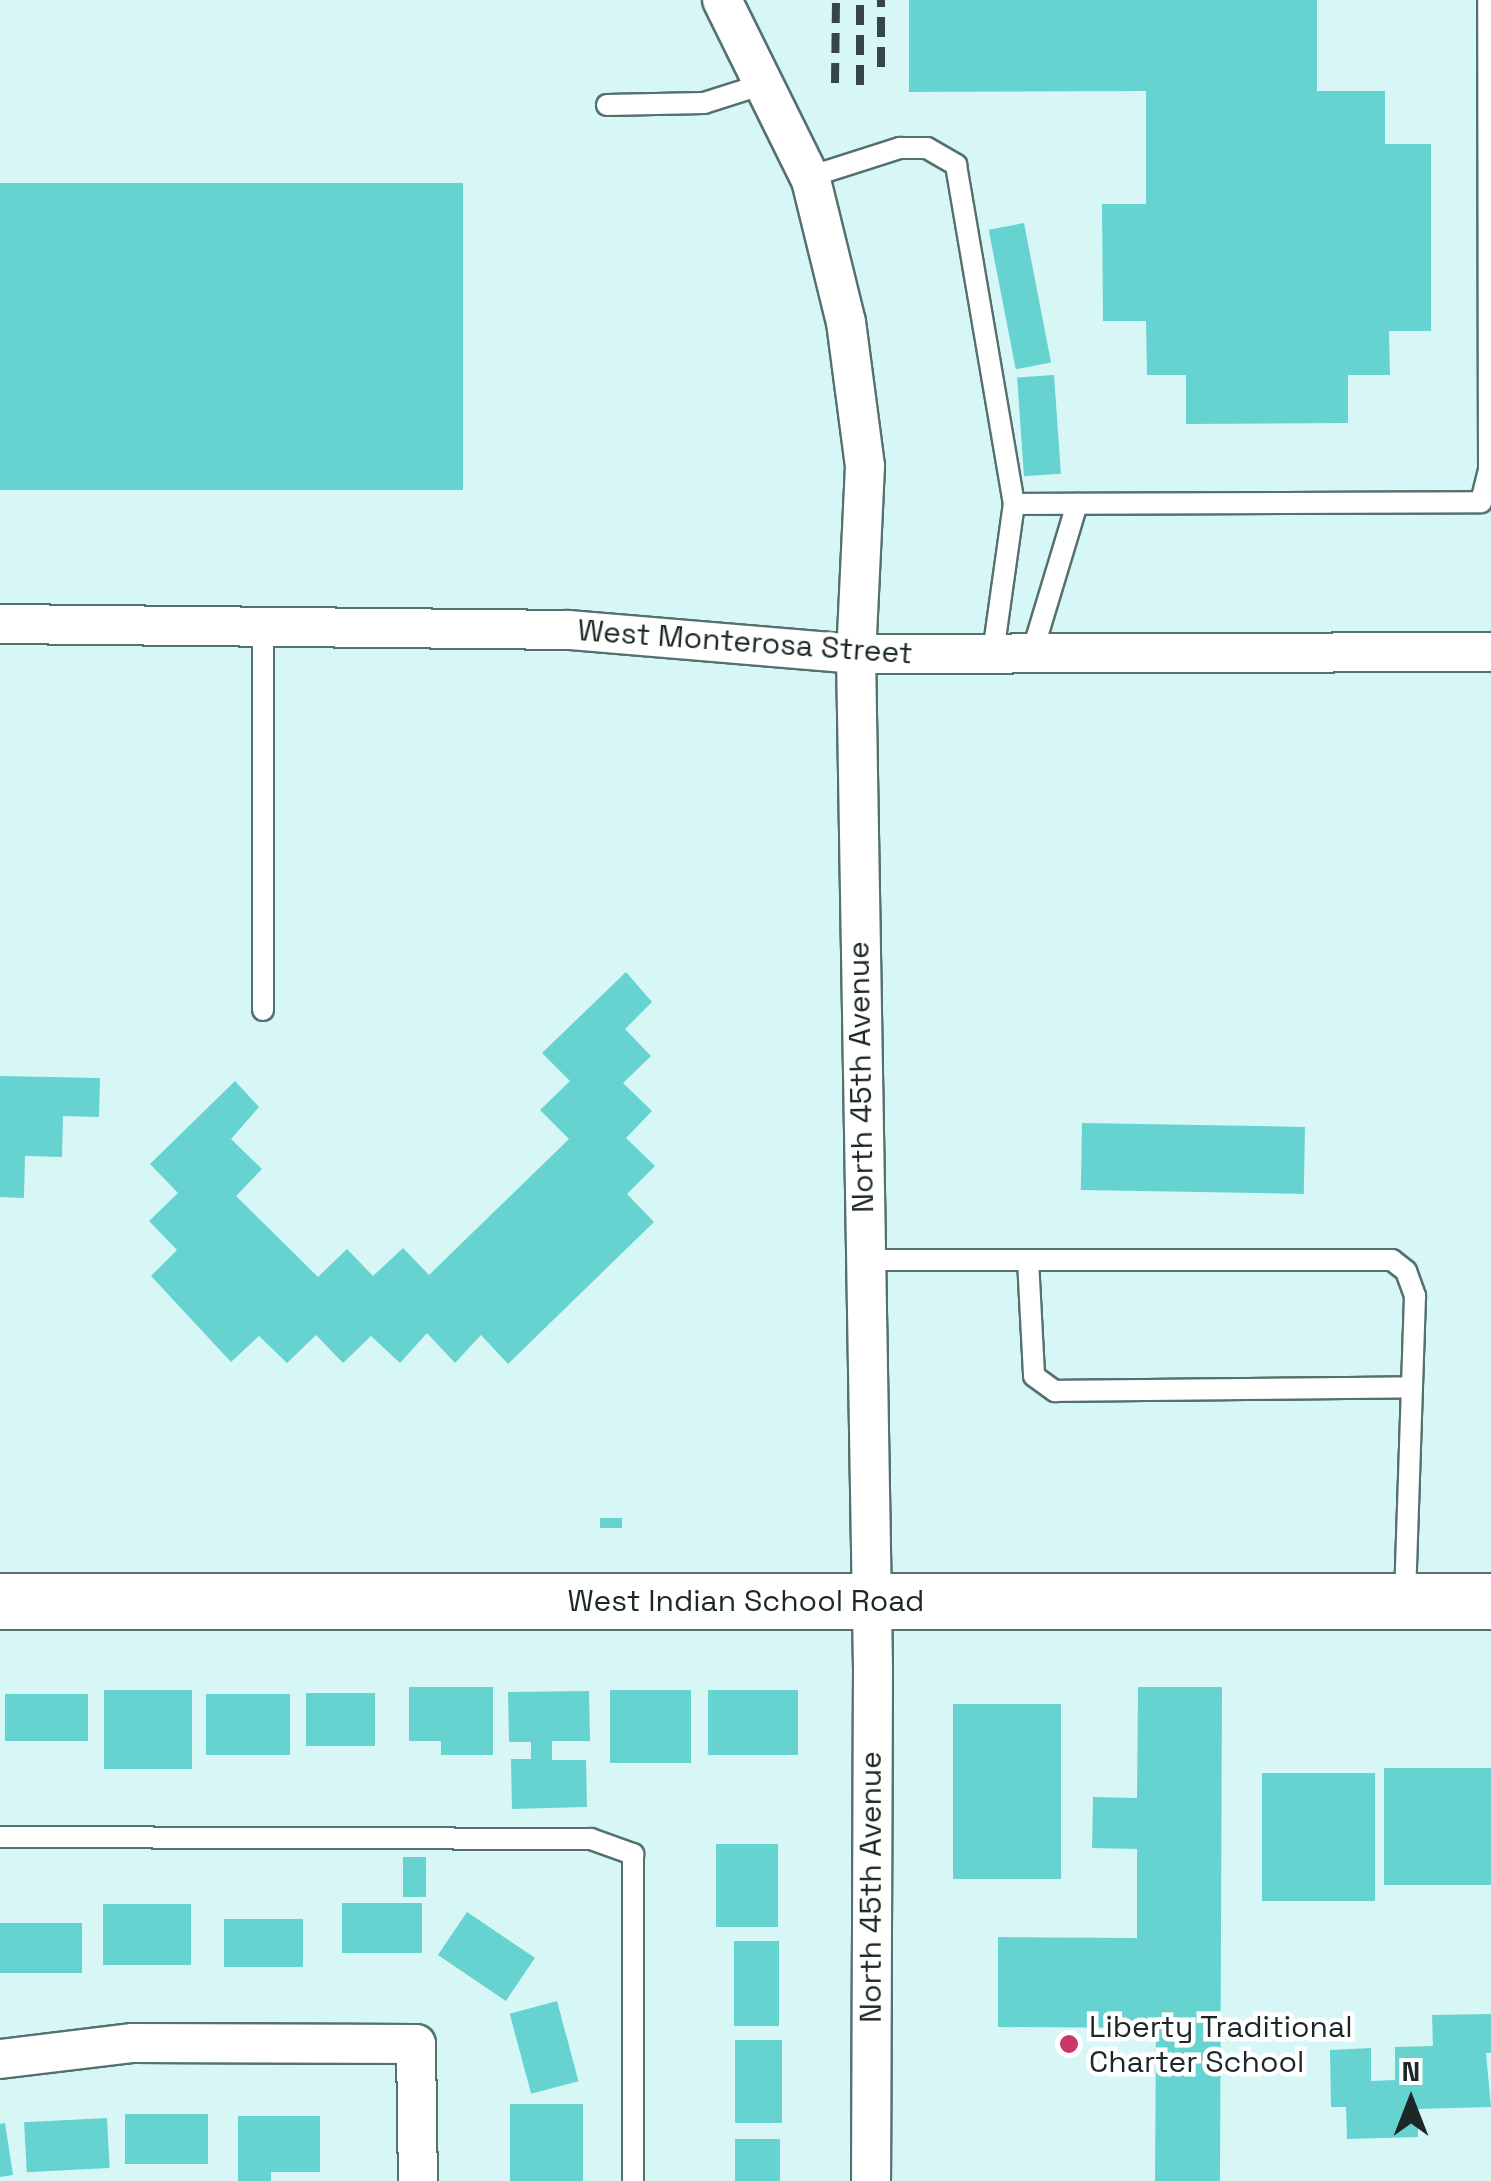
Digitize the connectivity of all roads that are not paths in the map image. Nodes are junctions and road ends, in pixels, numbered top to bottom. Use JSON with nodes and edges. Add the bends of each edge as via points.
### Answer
{"nodes":[{"id":1,"x":722,"y":0,"type":"edge"},
{"id":2,"x":1488,"y":0,"type":"edge"},
{"id":3,"x":1489,"y":34,"type":"edge"},
{"id":4,"x":767,"y":84,"type":"junction"},
{"id":5,"x":607,"y":105,"type":"dead end"},
{"id":6,"x":1489,"y":152,"type":"edge"},
{"id":7,"x":810,"y":177,"type":"junction"},
{"id":8,"x":1486,"y":502,"type":"edge"},
{"id":9,"x":1014,"y":504,"type":"junction"},
{"id":10,"x":1077,"y":504,"type":"junction"},
{"id":11,"x":0,"y":624,"type":"edge"},
{"id":12,"x":263,"y":626,"type":"junction"},
{"id":13,"x":1491,"y":652,"type":"edge"},
{"id":14,"x":993,"y":653,"type":"junction"},
{"id":15,"x":1032,"y":653,"type":"junction"},
{"id":16,"x":856,"y":654,"type":"junction"},
{"id":17,"x":263,"y":1010,"type":"dead end"},
{"id":18,"x":864,"y":1260,"type":"junction"},
{"id":19,"x":1028,"y":1260,"type":"junction"},
{"id":20,"x":1412,"y":1387,"type":"junction"},
{"id":21,"x":1405,"y":1600,"type":"junction"},
{"id":22,"x":1491,"y":1600,"type":"edge"},
{"id":23,"x":0,"y":1601,"type":"edge"},
{"id":24,"x":868,"y":1601,"type":"junction"},
{"id":25,"x":0,"y":1837,"type":"edge"},
{"id":26,"x":0,"y":2059,"type":"edge"},
{"id":27,"x":418,"y":2181,"type":"edge"},
{"id":28,"x":633,"y":2181,"type":"edge"},
{"id":29,"x":871,"y":2181,"type":"edge"}],
"edges":[{"from":1,"to":4,"type":"street","name":"North 45th Avenue"},
{"from":2,"to":3,"type":"lane"},
{"from":3,"to":6,"type":"lane"},
{"from":4,"to":5,"type":"lane","via":[[704,103]]},
{"from":4,"to":7,"type":"street","name":"North 45th Avenue"},
{"from":6,"to":8,"type":"lane"},
{"from":7,"to":9,"type":"lane","via":[[900,148],[927,148],[956,165]]},
{"from":7,"to":16,"type":"street","name":"North 45th Avenue","via":[[846,322],[865,466]]},
{"from":8,"to":10,"type":"lane"},
{"from":9,"to":10,"type":"lane"},
{"from":9,"to":14,"type":"lane"},
{"from":10,"to":15,"type":"lane"},
{"from":11,"to":12,"type":"street","name":"West Monterosa Street"},
{"from":12,"to":16,"type":"street","name":"West Monterosa Street","via":[[570,630]]},
{"from":12,"to":17,"type":"lane"},
{"from":13,"to":15,"type":"street","name":"West Monterosa Street"},
{"from":14,"to":15,"type":"street","name":"West Monterosa Street"},
{"from":14,"to":16,"type":"street","name":"West Monterosa Street"},
{"from":16,"to":18,"type":"street","name":"North 45th Avenue"},
{"from":18,"to":19,"type":"lane"},
{"from":18,"to":24,"type":"street","name":"North 45th Avenue"},
{"from":19,"to":20,"type":"lane","via":[[1034,1376],[1055,1391]]},
{"from":19,"to":20,"type":"lane","via":[[1392,1260],[1406,1271],[1415,1296]]},
{"from":20,"to":21,"type":"lane"},
{"from":21,"to":22,"type":"main road","name":"West Indian School Road"},
{"from":21,"to":24,"type":"main road","name":"West Indian School Road"},
{"from":23,"to":24,"type":"main road","name":"West Indian School Road"},
{"from":24,"to":29,"type":"street","name":"North 45th Avenue"},
{"from":25,"to":28,"type":"lane","via":[[592,1839],[633,1854]]},
{"from":26,"to":27,"type":"street","via":[[132,2043],[416,2044]]}]}
